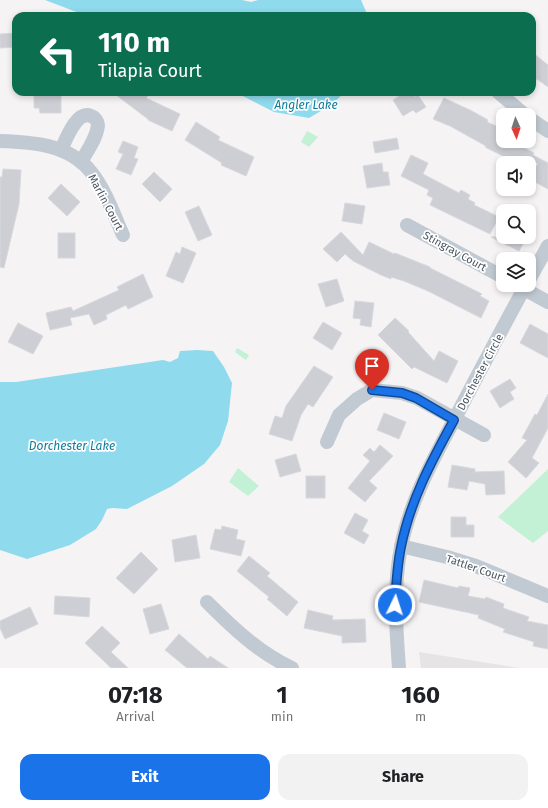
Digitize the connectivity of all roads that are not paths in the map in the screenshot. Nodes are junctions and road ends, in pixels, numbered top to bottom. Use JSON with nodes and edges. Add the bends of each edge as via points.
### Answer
{"nodes":[{"id":1,"x":503,"y":96,"type":"edge"},
{"id":2,"x":517,"y":108,"type":"edge"},
{"id":3,"x":536,"y":123,"type":"edge"},
{"id":4,"x":548,"y":131,"type":"edge"},
{"id":5,"x":0,"y":141,"type":"edge"},
{"id":6,"x":61,"y":150,"type":"junction"},
{"id":7,"x":81,"y":162,"type":"junction"},
{"id":8,"x":407,"y":224,"type":"dead end"},
{"id":9,"x":123,"y":235,"type":"dead end"},
{"id":10,"x":548,"y":246,"type":"edge"},
{"id":11,"x":536,"y":266,"type":"edge"},
{"id":12,"x":496,"y":273,"type":"edge"},
{"id":13,"x":520,"y":292,"type":"edge"},
{"id":14,"x":534,"y":292,"type":"edge"},
{"id":15,"x":548,"y":302,"type":"edge"},
{"id":16,"x":454,"y":420,"type":"junction"},
{"id":17,"x":484,"y":435,"type":"dead end"},
{"id":18,"x":327,"y":442,"type":"dead end"},
{"id":19,"x":401,"y":546,"type":"junction"},
{"id":20,"x":548,"y":596,"type":"edge"},
{"id":21,"x":207,"y":602,"type":"dead end"},
{"id":22,"x":292,"y":668,"type":"edge"},
{"id":23,"x":399,"y":668,"type":"edge"}],
"edges":[{"from":1,"to":2,"type":"street"},
{"from":3,"to":4,"type":"street"},
{"from":5,"to":6,"type":"street","name":"Marlin Court","via":[[37,144]]},
{"from":6,"to":7,"type":"street","name":"Marlin Court"},
{"from":6,"to":7,"type":"street","via":[[78,120],[86,115],[95,118],[98,124],[96,134]]},
{"from":7,"to":9,"type":"street","name":"Marlin Court","via":[[97,182]]},
{"from":8,"to":12,"type":"street","name":"Stingray Court"},
{"from":10,"to":11,"type":"street","name":"Dorchester Circle"},
{"from":13,"to":16,"type":"street","name":"Dorchester Circle"},
{"from":14,"to":15,"type":"street"},
{"from":16,"to":17,"type":"street"},
{"from":16,"to":18,"type":"street","via":[[416,398],[402,393],[372,390],[339,415]]},
{"from":16,"to":19,"type":"street","name":"Dorchester Circle","via":[[419,488]]},
{"from":19,"to":20,"type":"street","name":"Tattler Court","via":[[476,566]]},
{"from":19,"to":23,"type":"street","name":"Dorchester Circle","via":[[395,605]]},
{"from":21,"to":22,"type":"street","via":[[235,630]]}]}
